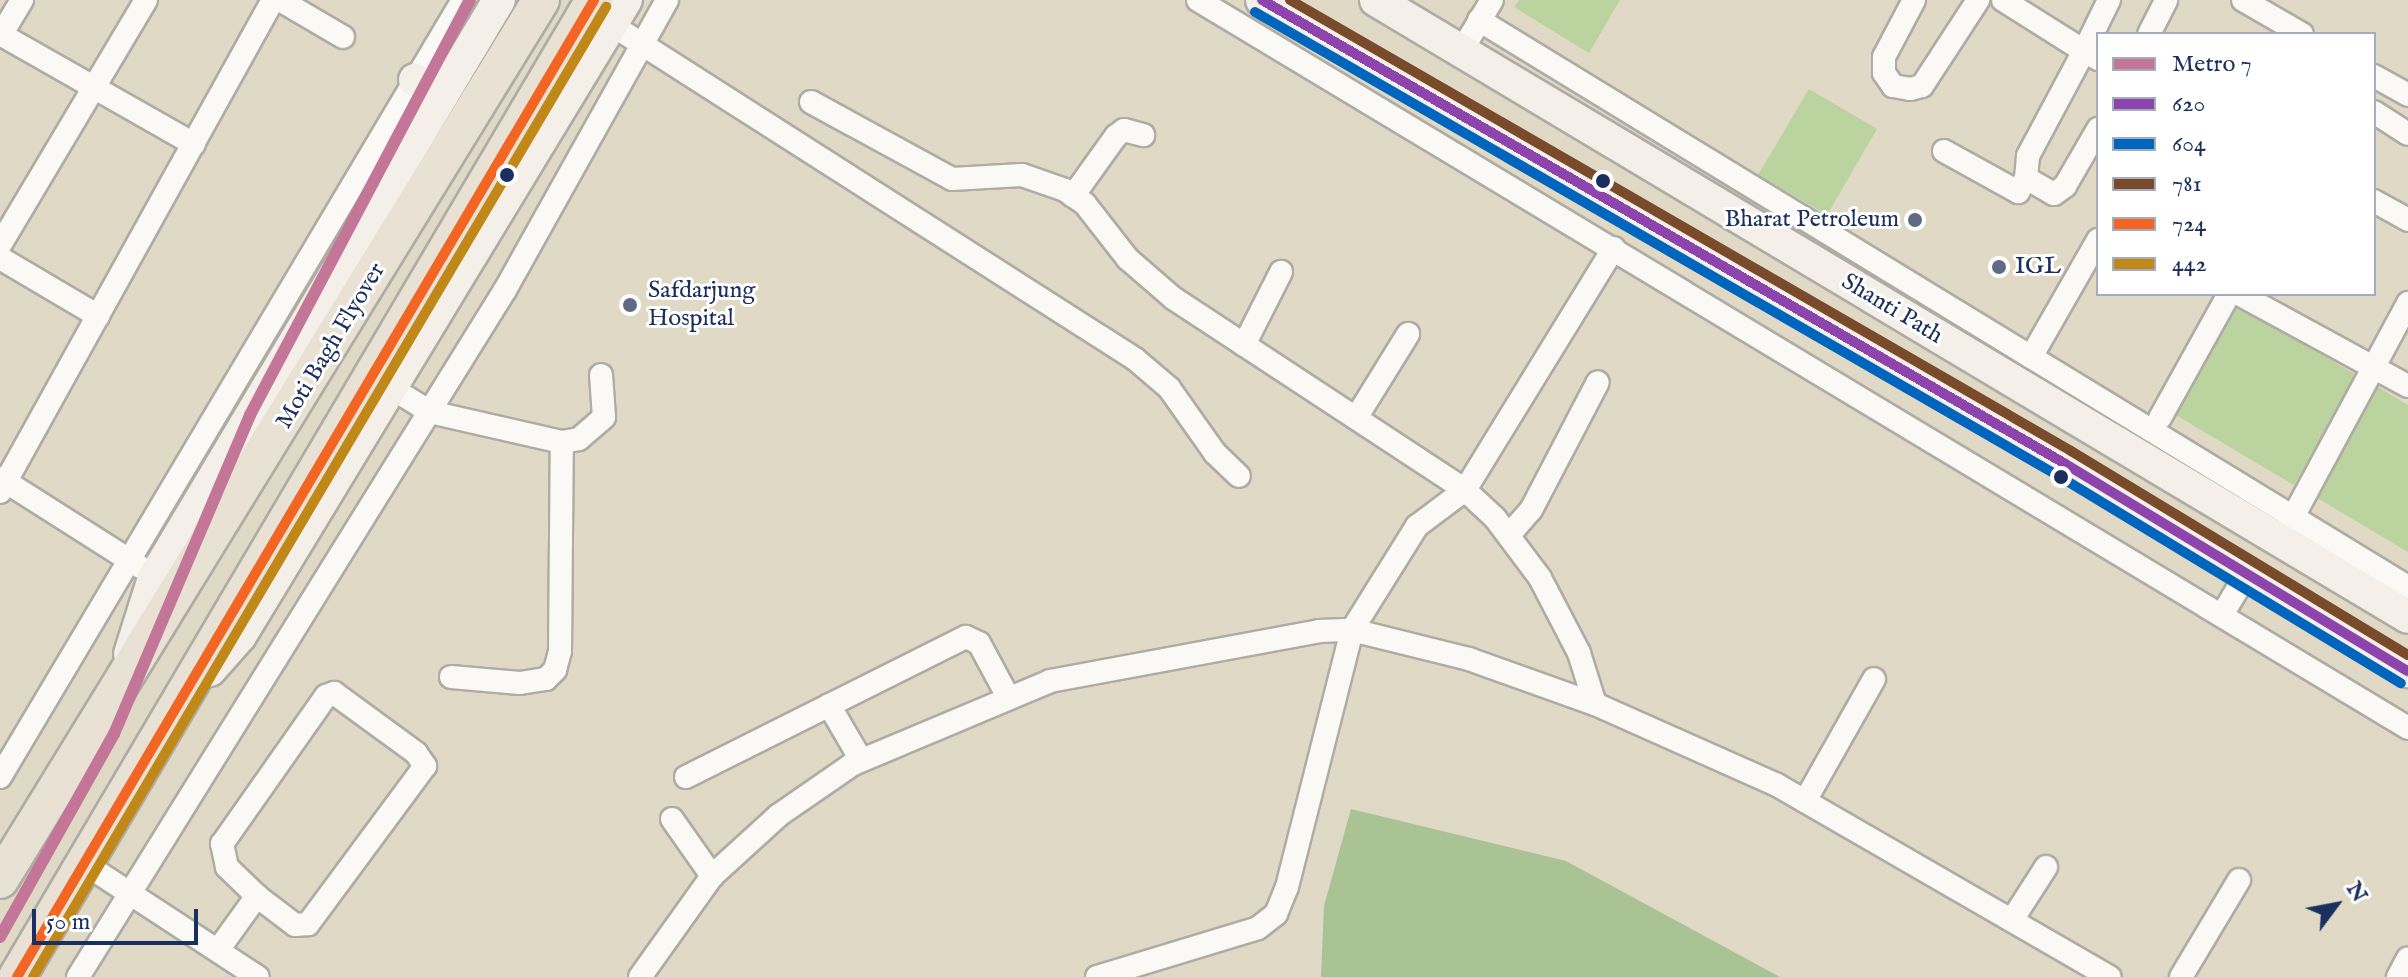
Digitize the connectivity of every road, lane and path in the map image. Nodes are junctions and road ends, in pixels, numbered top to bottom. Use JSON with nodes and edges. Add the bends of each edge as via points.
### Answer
{"nodes":[{"id":1,"x":22,"y":0,"type":"edge"},
{"id":2,"x":146,"y":0,"type":"edge"},
{"id":3,"x":273,"y":0,"type":"edge"},
{"id":4,"x":280,"y":0,"type":"edge"},
{"id":5,"x":463,"y":0,"type":"edge"},
{"id":6,"x":499,"y":0,"type":"edge"},
{"id":7,"x":541,"y":0,"type":"edge"},
{"id":8,"x":667,"y":0,"type":"edge"},
{"id":9,"x":1198,"y":0,"type":"edge"},
{"id":10,"x":1262,"y":0,"type":"edge"},
{"id":11,"x":1376,"y":0,"type":"edge"},
{"id":12,"x":1492,"y":0,"type":"edge"},
{"id":13,"x":1914,"y":0,"type":"edge"},
{"id":14,"x":1978,"y":0,"type":"edge"},
{"id":15,"x":2003,"y":0,"type":"edge"},
{"id":16,"x":2109,"y":0,"type":"edge"},
{"id":17,"x":2166,"y":0,"type":"edge"},
{"id":18,"x":2243,"y":0,"type":"edge"},
{"id":19,"x":611,"y":8,"type":"edge"},
{"id":20,"x":1479,"y":20,"type":"junction"},
{"id":21,"x":2099,"y":32,"type":"edge"},
{"id":22,"x":2150,"y":32,"type":"edge"},
{"id":23,"x":2299,"y":32,"type":"edge"},
{"id":24,"x":1,"y":35,"type":"edge"},
{"id":25,"x":343,"y":37,"type":"dead end"},
{"id":26,"x":643,"y":44,"type":"junction"},
{"id":27,"x":1462,"y":50,"type":"junction"},
{"id":28,"x":2091,"y":55,"type":"edge"},
{"id":29,"x":2376,"y":77,"type":"edge"},
{"id":30,"x":428,"y":87,"type":"junction"},
{"id":31,"x":94,"y":88,"type":"junction"},
{"id":32,"x":2408,"y":95,"type":"edge"},
{"id":33,"x":811,"y":102,"type":"dead end"},
{"id":34,"x":2376,"y":113,"type":"edge"},
{"id":35,"x":2096,"y":132,"type":"edge"},
{"id":36,"x":2408,"y":134,"type":"edge"},
{"id":37,"x":1143,"y":135,"type":"dead end"},
{"id":38,"x":194,"y":144,"type":"junction"},
{"id":39,"x":1944,"y":151,"type":"dead end"},
{"id":40,"x":2026,"y":178,"type":"junction"},
{"id":41,"x":1073,"y":196,"type":"junction"},
{"id":42,"x":2376,"y":202,"type":"edge"},
{"id":43,"x":2408,"y":220,"type":"edge"},
{"id":44,"x":2096,"y":243,"type":"edge"},
{"id":45,"x":0,"y":245,"type":"edge"},
{"id":46,"x":1614,"y":248,"type":"junction"},
{"id":47,"x":0,"y":258,"type":"edge"},
{"id":48,"x":1281,"y":272,"type":"dead end"},
{"id":49,"x":2228,"y":296,"type":"edge"},
{"id":50,"x":2243,"y":296,"type":"edge"},
{"id":51,"x":2408,"y":303,"type":"edge"},
{"id":52,"x":98,"y":316,"type":"junction"},
{"id":53,"x":1408,"y":334,"type":"dead end"},
{"id":54,"x":1244,"y":345,"type":"junction"},
{"id":55,"x":2031,"y":357,"type":"junction"},
{"id":56,"x":2374,"y":366,"type":"junction"},
{"id":57,"x":601,"y":375,"type":"dead end"},
{"id":58,"x":1598,"y":382,"type":"dead end"},
{"id":59,"x":2408,"y":386,"type":"edge"},
{"id":60,"x":390,"y":387,"type":"junction"},
{"id":61,"x":430,"y":412,"type":"junction"},
{"id":62,"x":1356,"y":418,"type":"junction"},
{"id":63,"x":2160,"y":418,"type":"dead end"},
{"id":64,"x":562,"y":442,"type":"junction"},
{"id":65,"x":1239,"y":476,"type":"dead end"},
{"id":66,"x":2,"y":484,"type":"edge"},
{"id":67,"x":1465,"y":490,"type":"junction"},
{"id":68,"x":2286,"y":529,"type":"junction"},
{"id":69,"x":1509,"y":535,"type":"junction"},
{"id":70,"x":142,"y":569,"type":"junction"},
{"id":71,"x":2247,"y":573,"type":"junction"},
{"id":72,"x":2408,"y":587,"type":"edge"},
{"id":73,"x":2222,"y":615,"type":"junction"},
{"id":74,"x":2408,"y":617,"type":"edge"},
{"id":75,"x":1352,"y":630,"type":"junction"},
{"id":76,"x":2408,"y":671,"type":"edge"},
{"id":77,"x":451,"y":677,"type":"dead end"},
{"id":78,"x":1874,"y":679,"type":"dead end"},
{"id":79,"x":118,"y":691,"type":"junction"},
{"id":80,"x":1007,"y":695,"type":"junction"},
{"id":81,"x":1595,"y":704,"type":"junction"},
{"id":82,"x":829,"y":705,"type":"junction"},
{"id":83,"x":163,"y":724,"type":"junction"},
{"id":84,"x":2408,"y":728,"type":"edge"},
{"id":85,"x":861,"y":760,"type":"junction"},
{"id":86,"x":0,"y":777,"type":"edge"},
{"id":87,"x":686,"y":777,"type":"dead end"},
{"id":88,"x":1805,"y":801,"type":"junction"},
{"id":89,"x":672,"y":819,"type":"dead end"},
{"id":90,"x":82,"y":862,"type":"junction"},
{"id":91,"x":2046,"y":867,"type":"dead end"},
{"id":92,"x":712,"y":876,"type":"junction"},
{"id":93,"x":0,"y":880,"type":"edge"},
{"id":94,"x":2239,"y":880,"type":"dead end"},
{"id":95,"x":131,"y":891,"type":"junction"},
{"id":96,"x":257,"y":896,"type":"junction"},
{"id":97,"x":2012,"y":920,"type":"junction"},
{"id":98,"x":218,"y":950,"type":"junction"},
{"id":99,"x":2408,"y":958,"type":"edge"},
{"id":100,"x":17,"y":977,"type":"edge"},
{"id":101,"x":78,"y":977,"type":"edge"},
{"id":102,"x":258,"y":977,"type":"edge"},
{"id":103,"x":640,"y":977,"type":"edge"},
{"id":104,"x":1097,"y":977,"type":"edge"},
{"id":105,"x":2109,"y":977,"type":"edge"},
{"id":106,"x":2181,"y":977,"type":"edge"},
{"id":107,"x":2398,"y":977,"type":"edge"}],
"edges":[{"from":1,"to":24,"type":"street"},
{"from":2,"to":31,"type":"street"},
{"from":3,"to":38,"type":"street"},
{"from":4,"to":25,"type":"street"},
{"from":5,"to":30,"type":"street"},
{"from":6,"to":30,"type":"main road"},
{"from":7,"to":79,"type":"main road","name":"Moti Bagh Flyover"},
{"from":8,"to":26,"type":"street"},
{"from":9,"to":46,"type":"street"},
{"from":10,"to":71,"type":"main road","name":"Shanti Path"},
{"from":11,"to":27,"type":"main road","name":"Shanti Path"},
{"from":12,"to":20,"type":"street"},
{"from":13,"to":14,"type":"street","via":[[1884,57],[1884,73],[1893,86],[1910,89],[1922,86]]},
{"from":15,"to":28,"type":"street"},
{"from":16,"to":21,"type":"street"},
{"from":17,"to":22,"type":"street"},
{"from":18,"to":23,"type":"street"},
{"from":19,"to":26,"type":"street"},
{"from":19,"to":60,"type":"main road"},
{"from":19,"to":83,"type":"main road","name":"Moti Bagh Flyover"},
{"from":20,"to":27,"type":"street"},
{"from":20,"to":55,"type":"street"},
{"from":24,"to":31,"type":"street"},
{"from":26,"to":61,"type":"street"},
{"from":26,"to":65,"type":"street","via":[[1135,359],[1169,388],[1215,453]]},
{"from":27,"to":68,"type":"main road","name":"Shanti Path"},
{"from":28,"to":40,"type":"street","via":[[2028,156]]},
{"from":29,"to":32,"type":"street"},
{"from":30,"to":70,"type":"main road"},
{"from":31,"to":38,"type":"street"},
{"from":31,"to":45,"type":"street"},
{"from":33,"to":41,"type":"street","via":[[952,179],[1022,175]]},
{"from":34,"to":36,"type":"street"},
{"from":35,"to":40,"type":"street","via":[[2065,186],[2054,194]]},
{"from":37,"to":41,"type":"street","via":[[1124,130],[1116,136]]},
{"from":38,"to":52,"type":"street"},
{"from":39,"to":40,"type":"street","via":[[2018,192]]},
{"from":41,"to":54,"type":"street","via":[[1149,280]]},
{"from":42,"to":43,"type":"street"},
{"from":44,"to":55,"type":"street"},
{"from":46,"to":67,"type":"street"},
{"from":46,"to":73,"type":"street"},
{"from":47,"to":52,"type":"street"},
{"from":48,"to":54,"type":"street"},
{"from":49,"to":63,"type":"street"},
{"from":50,"to":56,"type":"street"},
{"from":51,"to":56,"type":"street"},
{"from":52,"to":66,"type":"street"},
{"from":53,"to":62,"type":"street"},
{"from":54,"to":62,"type":"street"},
{"from":55,"to":68,"type":"street"},
{"from":56,"to":59,"type":"street"},
{"from":56,"to":68,"type":"street"},
{"from":57,"to":64,"type":"street","via":[[604,417],[579,439]]},
{"from":58,"to":69,"type":"street","via":[[1559,462],[1531,510]]},
{"from":60,"to":61,"type":"street"},
{"from":60,"to":83,"type":"main road","via":[[240,636]]},
{"from":61,"to":64,"type":"street"},
{"from":61,"to":95,"type":"street"},
{"from":62,"to":67,"type":"street"},
{"from":64,"to":77,"type":"street","via":[[560,651],[555,670],[546,679],[520,683]]},
{"from":66,"to":70,"type":"street"},
{"from":67,"to":69,"type":"street"},
{"from":67,"to":75,"type":"street","via":[[1417,526]]},
{"from":68,"to":72,"type":"street"},
{"from":68,"to":74,"type":"main road","name":"Shanti Path"},
{"from":69,"to":81,"type":"street","via":[[1540,578],[1579,653]]},
{"from":70,"to":79,"type":"main road"},
{"from":70,"to":86,"type":"street"},
{"from":71,"to":73,"type":"street"},
{"from":71,"to":76,"type":"main road","name":"Shanti Path"},
{"from":73,"to":84,"type":"street"},
{"from":75,"to":80,"type":"street","via":[[1319,631],[1050,681]]},
{"from":75,"to":81,"type":"street","via":[[1456,655]]},
{"from":75,"to":104,"type":"street","via":[[1276,914],[1258,928]]},
{"from":78,"to":88,"type":"street"},
{"from":79,"to":93,"type":"main road","name":"Moti Bagh Flyover"},
{"from":80,"to":82,"type":"street","via":[[979,643],[966,637]]},
{"from":80,"to":85,"type":"street"},
{"from":81,"to":88,"type":"street"},
{"from":82,"to":85,"type":"street"},
{"from":82,"to":87,"type":"street"},
{"from":83,"to":90,"type":"main road","name":"Moti Bagh Flyover"},
{"from":85,"to":92,"type":"street","via":[[779,815]]},
{"from":88,"to":97,"type":"street"},
{"from":89,"to":92,"type":"street"},
{"from":90,"to":95,"type":"street"},
{"from":90,"to":100,"type":"main road","name":"Moti Bagh Flyover"},
{"from":91,"to":97,"type":"street"},
{"from":92,"to":103,"type":"street"},
{"from":94,"to":106,"type":"street"},
{"from":95,"to":98,"type":"street"},
{"from":95,"to":101,"type":"street"},
{"from":96,"to":96,"type":"street","via":[[227,867],[222,844],[326,696],[334,693],[416,753],[425,766],[308,924],[295,925]]},
{"from":96,"to":98,"type":"street"},
{"from":97,"to":105,"type":"street"},
{"from":98,"to":102,"type":"street"},
{"from":99,"to":107,"type":"street"}]}
